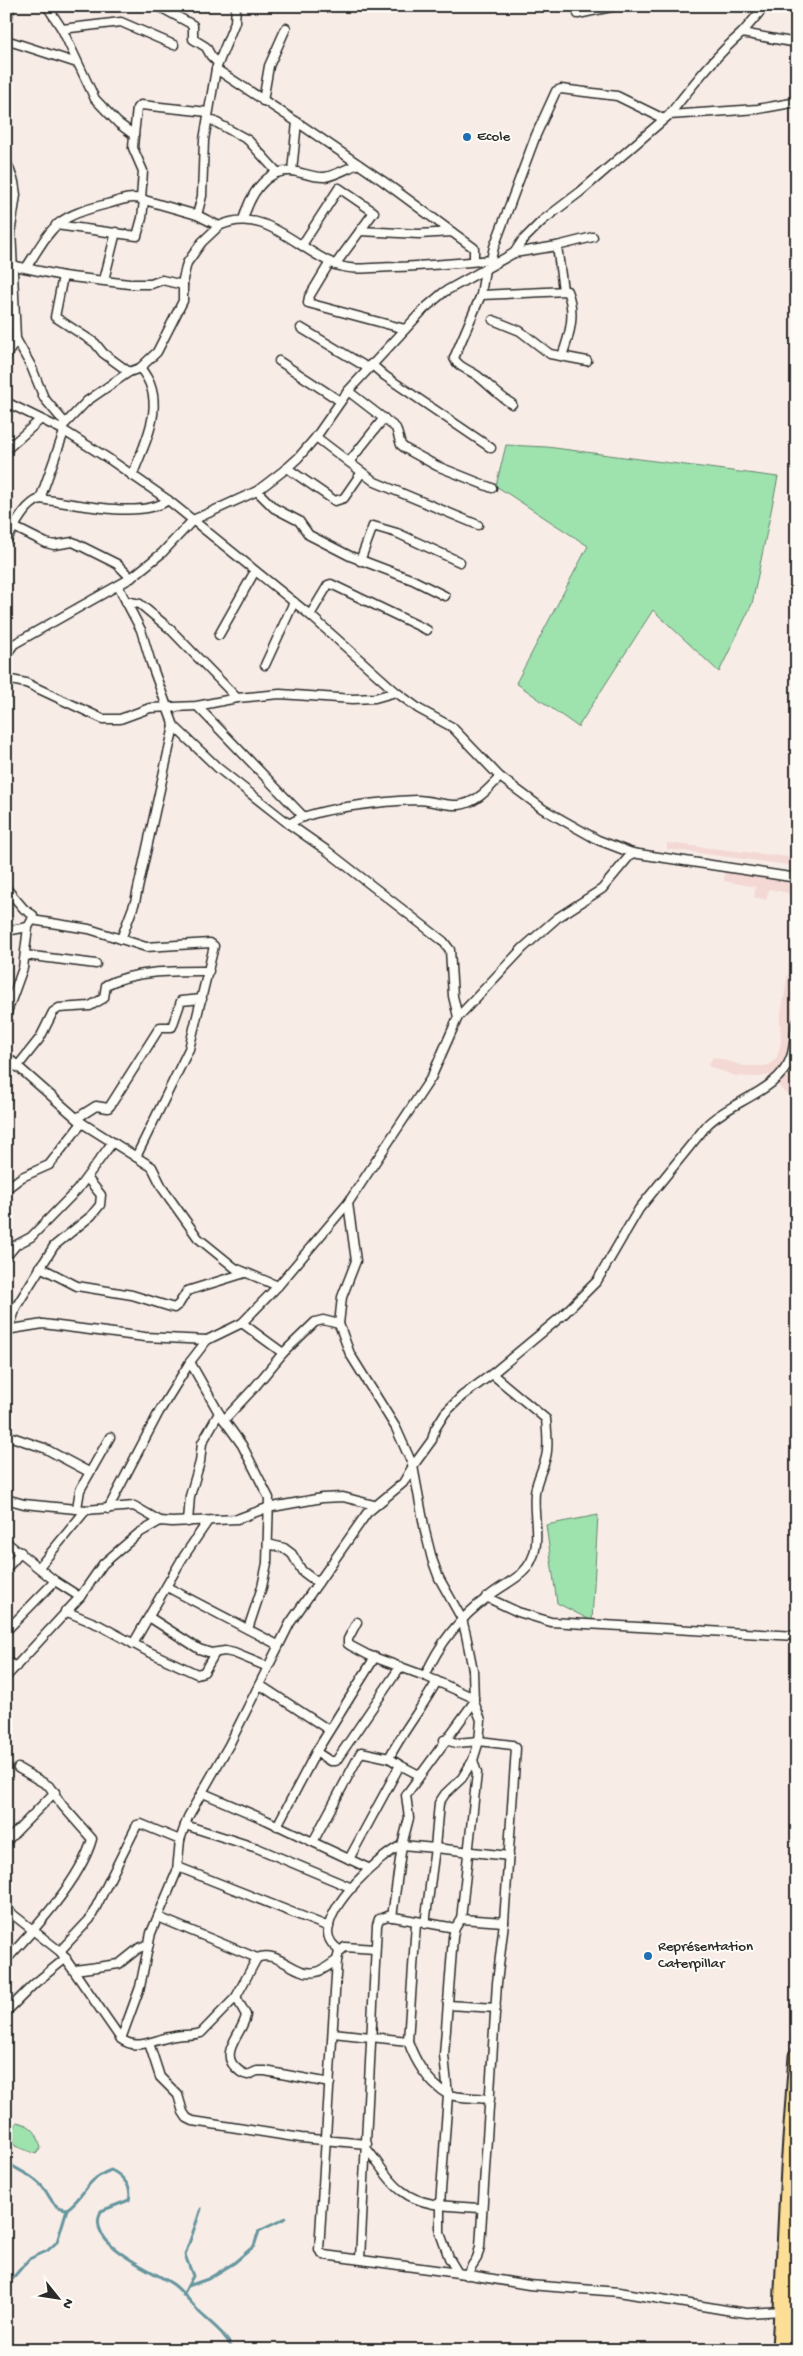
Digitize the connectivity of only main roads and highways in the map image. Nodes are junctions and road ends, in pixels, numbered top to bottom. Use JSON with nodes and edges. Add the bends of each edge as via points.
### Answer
{"nodes":[{"id":1,"x":797,"y":2056,"type":"edge"},
{"id":2,"x":797,"y":2282,"type":"edge"},
{"id":3,"x":788,"y":2310,"type":"junction"},
{"id":4,"x":780,"y":2350,"type":"edge"},
{"id":5,"x":792,"y":2350,"type":"edge"}],
"edges":[{"from":1,"to":3,"type":"highway"},
{"from":2,"to":3,"type":"highway"},
{"from":3,"to":4,"type":"highway"},
{"from":3,"to":5,"type":"highway"}]}
